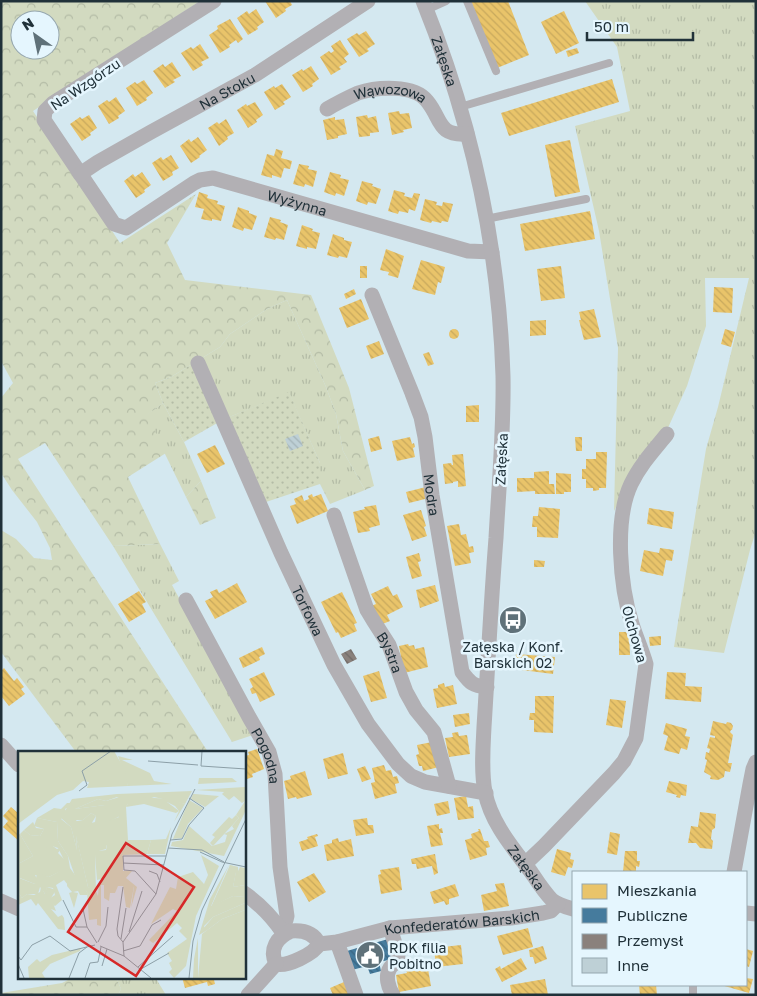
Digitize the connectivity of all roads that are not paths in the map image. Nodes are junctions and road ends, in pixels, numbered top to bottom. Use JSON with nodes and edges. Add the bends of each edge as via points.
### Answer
{"nodes":[{"id":1,"x":214,"y":1,"type":"edge"},
{"id":2,"x":368,"y":1,"type":"edge"},
{"id":3,"x":446,"y":1,"type":"edge"},
{"id":4,"x":467,"y":1,"type":"edge"},
{"id":5,"x":424,"y":6,"type":"edge"},
{"id":6,"x":609,"y":63,"type":"dead end"},
{"id":7,"x":496,"y":71,"type":"dead end"},
{"id":8,"x":460,"y":107,"type":"junction"},
{"id":9,"x":327,"y":109,"type":"dead end"},
{"id":10,"x":468,"y":134,"type":"junction"},
{"id":11,"x":80,"y":174,"type":"junction"},
{"id":12,"x":586,"y":199,"type":"dead end"},
{"id":13,"x":486,"y":218,"type":"junction"},
{"id":14,"x":114,"y":224,"type":"joint"},
{"id":15,"x":492,"y":252,"type":"junction"},
{"id":16,"x":372,"y":295,"type":"dead end"},
{"id":17,"x":198,"y":363,"type":"dead end"},
{"id":18,"x":667,"y":434,"type":"dead end"},
{"id":19,"x":334,"y":515,"type":"dead end"},
{"id":20,"x":186,"y":600,"type":"dead end"},
{"id":21,"x":487,"y":687,"type":"junction"},
{"id":22,"x":1,"y":745,"type":"edge"},
{"id":23,"x":756,"y":762,"type":"edge"},
{"id":24,"x":18,"y":764,"type":"edge"},
{"id":25,"x":449,"y":786,"type":"junction"},
{"id":26,"x":486,"y":793,"type":"junction"},
{"id":27,"x":525,"y":864,"type":"junction"},
{"id":28,"x":734,"y":871,"type":"edge"},
{"id":29,"x":245,"y":894,"type":"edge"},
{"id":30,"x":1,"y":902,"type":"edge"},
{"id":31,"x":558,"y":904,"type":"junction"},
{"id":32,"x":18,"y":909,"type":"edge"},
{"id":33,"x":572,"y":909,"type":"edge"},
{"id":34,"x":390,"y":928,"type":"junction"},
{"id":35,"x":282,"y":931,"type":"junction"},
{"id":36,"x":337,"y":942,"type":"junction"},
{"id":37,"x":318,"y":944,"type":"junction"},
{"id":38,"x":276,"y":964,"type":"junction"},
{"id":39,"x":248,"y":995,"type":"edge"},
{"id":40,"x":356,"y":995,"type":"edge"},
{"id":41,"x":393,"y":995,"type":"edge"}],
"edges":[{"from":1,"to":11,"type":"street","name":"Na Wzgórzu","via":[[53,103],[45,112],[44,120]]},
{"from":2,"to":11,"type":"street","name":"Na Stoku","via":[[255,75]]},
{"from":3,"to":5,"type":"lane"},
{"from":4,"to":7,"type":"lane"},
{"from":5,"to":8,"type":"street","name":"Załęska"},
{"from":6,"to":8,"type":"lane"},
{"from":8,"to":10,"type":"street","name":"Załęska"},
{"from":9,"to":10,"type":"street","name":"Wąwozowa","via":[[360,93],[383,88],[407,89],[428,101],[447,131]]},
{"from":10,"to":13,"type":"street","name":"Załęska"},
{"from":11,"to":14,"type":"street","name":"Na Wzgórzu"},
{"from":12,"to":13,"type":"lane"},
{"from":13,"to":15,"type":"street","name":"Załęska"},
{"from":14,"to":15,"type":"street","name":"Wyżynna","via":[[126,228],[194,183],[213,178],[468,250]]},
{"from":15,"to":21,"type":"street","name":"Załęska","via":[[503,399]]},
{"from":16,"to":21,"type":"street","name":"Modra","via":[[421,417],[462,672],[472,684]]},
{"from":17,"to":25,"type":"street","name":"Torfowa","via":[[281,553],[359,710],[410,776]]},
{"from":18,"to":27,"type":"street","name":"Olchowa","via":[[632,482],[622,519],[625,598],[646,664],[636,738],[614,773]]},
{"from":19,"to":25,"type":"street","name":"Bystra","via":[[367,610],[389,646],[406,692],[434,732]]},
{"from":20,"to":35,"type":"street","name":"Pogodna","via":[[269,752],[275,774],[280,867],[287,916]]},
{"from":21,"to":26,"type":"street","name":"Załęska","via":[[483,750]]},
{"from":22,"to":24,"type":"street"},
{"from":23,"to":28,"type":"street"},
{"from":25,"to":26,"type":"street","name":"Torfowa"},
{"from":26,"to":27,"type":"street","name":"Załęska","via":[[496,822]]},
{"from":27,"to":31,"type":"street","name":"Załęska"},
{"from":29,"to":35,"type":"street","via":[[256,901]]},
{"from":30,"to":32,"type":"street"},
{"from":31,"to":33,"type":"street","name":"Konfederatów Barskich"},
{"from":31,"to":34,"type":"street","name":"Konfederatów Barskich","via":[[551,911],[519,917]]},
{"from":34,"to":36,"type":"street","name":"Konfederatów Barskich"},
{"from":34,"to":41,"type":"street","via":[[398,958],[388,975]]},
{"from":35,"to":37,"type":"street","via":[[312,934]]},
{"from":35,"to":38,"type":"street","name":"Pogodna","via":[[273,952]]},
{"from":36,"to":37,"type":"street","name":"Konfederatów Barskich"},
{"from":36,"to":40,"type":"street"},
{"from":37,"to":38,"type":"street","via":[[310,954],[282,966]]},
{"from":38,"to":39,"type":"street"}]}
